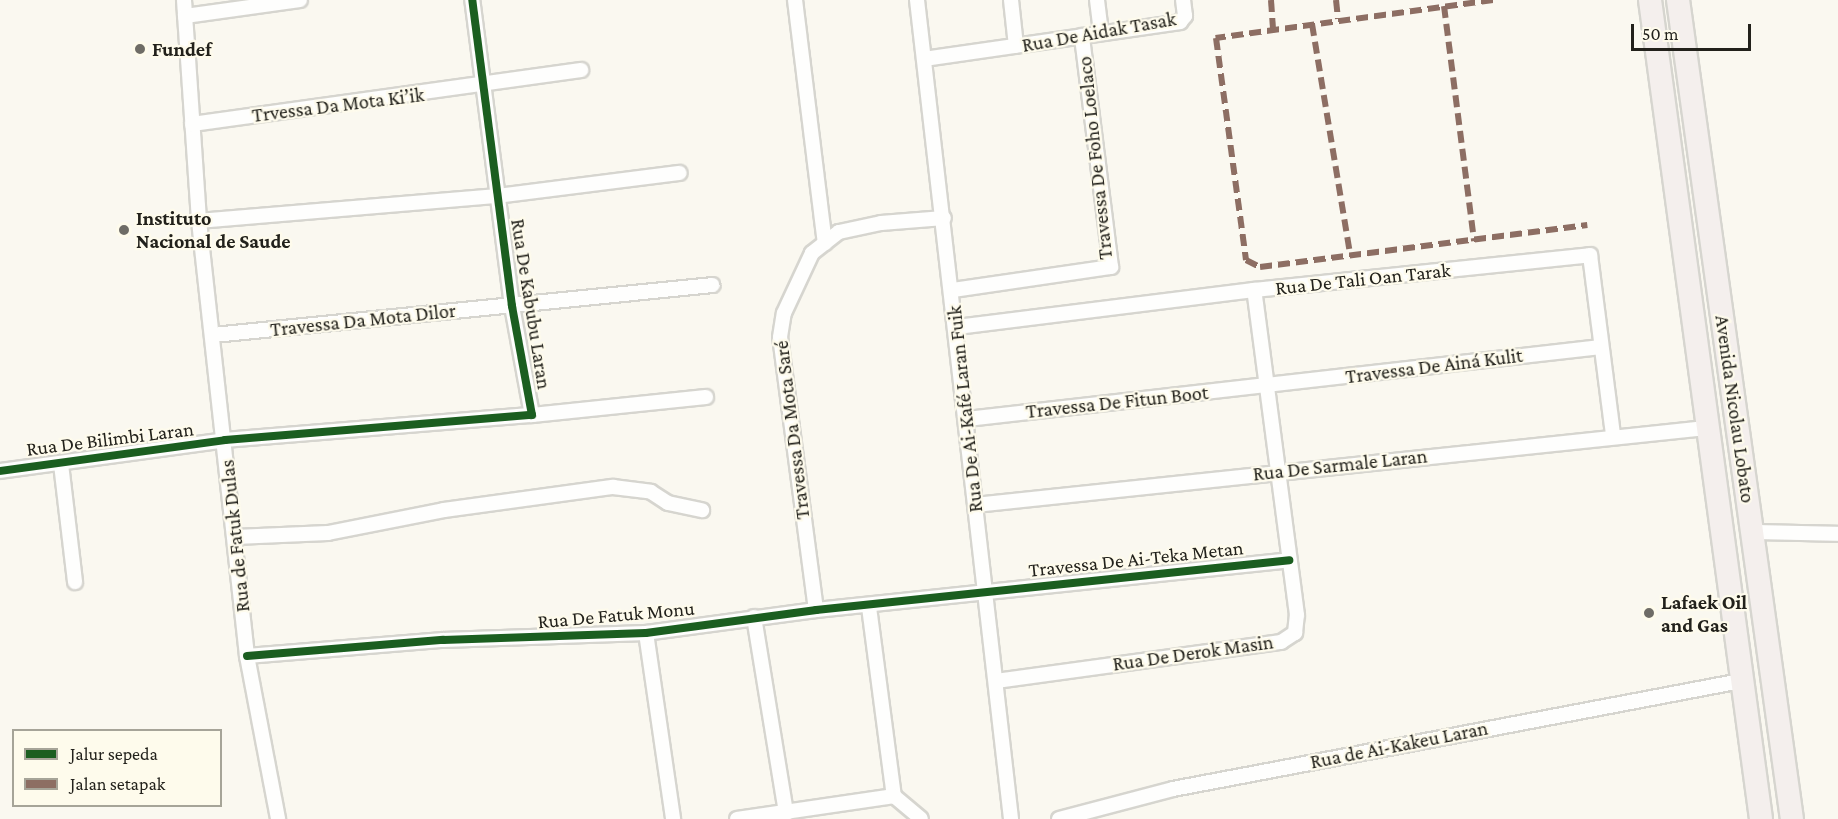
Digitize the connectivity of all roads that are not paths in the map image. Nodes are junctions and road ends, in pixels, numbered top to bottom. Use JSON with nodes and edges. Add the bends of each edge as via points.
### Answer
{"nodes":[{"id":1,"x":183,"y":0,"type":"edge"},
{"id":2,"x":300,"y":0,"type":"edge"},
{"id":3,"x":472,"y":0,"type":"edge"},
{"id":4,"x":795,"y":0,"type":"edge"},
{"id":5,"x":917,"y":0,"type":"edge"},
{"id":6,"x":1011,"y":0,"type":"edge"},
{"id":7,"x":1098,"y":0,"type":"edge"},
{"id":8,"x":1183,"y":0,"type":"edge"},
{"id":9,"x":1650,"y":0,"type":"edge"},
{"id":10,"x":1678,"y":0,"type":"edge"},
{"id":11,"x":185,"y":16,"type":"junction"},
{"id":12,"x":1101,"y":33,"type":"junction"},
{"id":13,"x":1082,"y":36,"type":"junction"},
{"id":14,"x":1016,"y":46,"type":"junction"},
{"id":15,"x":924,"y":59,"type":"junction"},
{"id":16,"x":581,"y":70,"type":"dead end"},
{"id":17,"x":484,"y":86,"type":"junction"},
{"id":18,"x":192,"y":124,"type":"junction"},
{"id":19,"x":680,"y":173,"type":"dead end"},
{"id":20,"x":497,"y":196,"type":"junction"},
{"id":21,"x":944,"y":218,"type":"junction"},
{"id":22,"x":200,"y":221,"type":"junction"},
{"id":23,"x":825,"y":243,"type":"junction"},
{"id":24,"x":712,"y":285,"type":"dead end"},
{"id":25,"x":953,"y":290,"type":"junction"},
{"id":26,"x":1254,"y":290,"type":"junction"},
{"id":27,"x":512,"y":306,"type":"junction"},
{"id":28,"x":957,"y":327,"type":"junction"},
{"id":29,"x":214,"y":335,"type":"junction"},
{"id":30,"x":1601,"y":347,"type":"junction"},
{"id":31,"x":1268,"y":386,"type":"junction"},
{"id":32,"x":706,"y":397,"type":"dead end"},
{"id":33,"x":532,"y":415,"type":"junction"},
{"id":34,"x":967,"y":419,"type":"junction"},
{"id":35,"x":1706,"y":428,"type":"junction"},
{"id":36,"x":1613,"y":435,"type":"junction"},
{"id":37,"x":225,"y":440,"type":"junction"},
{"id":38,"x":61,"y":464,"type":"junction"},
{"id":39,"x":0,"y":471,"type":"edge"},
{"id":40,"x":1278,"y":472,"type":"junction"},
{"id":41,"x":975,"y":505,"type":"junction"},
{"id":42,"x":702,"y":510,"type":"dead end"},
{"id":43,"x":1752,"y":532,"type":"junction"},
{"id":44,"x":1838,"y":534,"type":"edge"},
{"id":45,"x":235,"y":537,"type":"junction"},
{"id":46,"x":1289,"y":560,"type":"junction"},
{"id":47,"x":75,"y":582,"type":"dead end"},
{"id":48,"x":986,"y":591,"type":"junction"},
{"id":49,"x":869,"y":606,"type":"junction"},
{"id":50,"x":816,"y":610,"type":"junction"},
{"id":51,"x":754,"y":617,"type":"junction"},
{"id":52,"x":646,"y":633,"type":"junction"},
{"id":53,"x":247,"y":656,"type":"junction"},
{"id":54,"x":996,"y":681,"type":"junction"},
{"id":55,"x":1741,"y":681,"type":"junction"},
{"id":56,"x":894,"y":796,"type":"junction"},
{"id":57,"x":786,"y":813,"type":"junction"},
{"id":58,"x":278,"y":819,"type":"edge"},
{"id":59,"x":673,"y":819,"type":"edge"},
{"id":60,"x":737,"y":819,"type":"edge"},
{"id":61,"x":921,"y":819,"type":"edge"},
{"id":62,"x":1011,"y":819,"type":"edge"},
{"id":63,"x":1059,"y":819,"type":"edge"},
{"id":64,"x":1761,"y":819,"type":"edge"},
{"id":65,"x":1792,"y":819,"type":"edge"}],
"edges":[{"from":1,"to":11,"type":"street","name":"Rua de Fatuk Dulas"},
{"from":2,"to":11,"type":"street"},
{"from":3,"to":17,"type":"street","name":"Rua De Kabubu Laran"},
{"from":4,"to":23,"type":"street"},
{"from":5,"to":15,"type":"street","name":"Rua De Ai-Kafé Laran Fuik"},
{"from":6,"to":14,"type":"street"},
{"from":7,"to":12,"type":"street"},
{"from":8,"to":12,"type":"street","name":"Rua De Aidak Tasak","via":[[1184,21]]},
{"from":9,"to":35,"type":"main road","name":"Avenida Nicolau Lobato"},
{"from":10,"to":43,"type":"main road","name":"Avenida Nicolau Lobato"},
{"from":11,"to":18,"type":"street","name":"Rua de Fatuk Dulas"},
{"from":12,"to":13,"type":"street","name":"Rua De Aidak Tasak"},
{"from":13,"to":14,"type":"street","name":"Rua De Aidak Tasak"},
{"from":13,"to":25,"type":"street","name":"Travessa De Foho Loelaco","via":[[1111,267]]},
{"from":14,"to":15,"type":"street","name":"Rua De Aidak Tasak"},
{"from":15,"to":21,"type":"street","name":"Rua De Ai-Kafé Laran Fuik"},
{"from":16,"to":17,"type":"street","name":"Trvessa Da Mota Ki’ik"},
{"from":17,"to":18,"type":"street","name":"Trvessa Da Mota Ki’ik"},
{"from":17,"to":20,"type":"street","name":"Rua De Kabubu Laran"},
{"from":18,"to":22,"type":"street","name":"Rua de Fatuk Dulas"},
{"from":19,"to":20,"type":"street"},
{"from":20,"to":22,"type":"street"},
{"from":20,"to":27,"type":"street","name":"Rua De Kabubu Laran"},
{"from":21,"to":23,"type":"street","name":"Travessa Da Mota Saré","via":[[880,223],[839,232]]},
{"from":21,"to":25,"type":"street","name":"Rua De Ai-Kafé Laran Fuik"},
{"from":22,"to":29,"type":"street","name":"Rua de Fatuk Dulas"},
{"from":23,"to":50,"type":"street","name":"Travessa Da Mota Saré","via":[[812,253],[796,283],[780,337]]},
{"from":24,"to":27,"type":"street","name":"Travessa Da Mota Dilor"},
{"from":25,"to":28,"type":"street","name":"Rua De Ai-Kafé Laran Fuik"},
{"from":26,"to":28,"type":"street","name":"Rua De Tali Oan Tarak"},
{"from":26,"to":30,"type":"street","name":"Rua De Tali Oan Tarak","via":[[1590,255]]},
{"from":26,"to":31,"type":"street","name":"Rua De Derok Masin"},
{"from":27,"to":29,"type":"street","name":"Travessa Da Mota Dilor"},
{"from":27,"to":33,"type":"street","name":"Rua De Kabubu Laran"},
{"from":28,"to":34,"type":"street","name":"Rua De Ai-Kafé Laran Fuik"},
{"from":29,"to":37,"type":"street","name":"Rua de Fatuk Dulas"},
{"from":30,"to":31,"type":"street","name":"Travessa De Ainá Kulit"},
{"from":30,"to":36,"type":"street","name":"Rua De Tali Oan Tarak"},
{"from":31,"to":34,"type":"street","name":"Travessa De Fitun Boot"},
{"from":31,"to":40,"type":"street","name":"Rua De Derok Masin"},
{"from":32,"to":33,"type":"street"},
{"from":33,"to":37,"type":"street","name":"Rua De Kabubu Laran"},
{"from":34,"to":41,"type":"street","name":"Rua De Ai-Kafé Laran Fuik"},
{"from":35,"to":36,"type":"street","name":"Rua De Sarmale Laran"},
{"from":35,"to":55,"type":"main road","name":"Avenida Nicolau Lobato"},
{"from":36,"to":40,"type":"street","name":"Rua De Sarmale Laran"},
{"from":37,"to":38,"type":"street","name":"Rua De Bilimbi Laran"},
{"from":37,"to":45,"type":"street","name":"Rua de Fatuk Dulas"},
{"from":38,"to":39,"type":"street","name":"Rua De Bilimbi Laran"},
{"from":38,"to":47,"type":"street"},
{"from":40,"to":41,"type":"street","name":"Rua De Sarmale Laran"},
{"from":40,"to":46,"type":"street","name":"Rua De Derok Masin"},
{"from":41,"to":48,"type":"street","name":"Rua De Ai-Kafé Laran Fuik"},
{"from":42,"to":45,"type":"street","via":[[668,503],[651,492],[613,487],[444,510],[327,533]]},
{"from":43,"to":44,"type":"street"},
{"from":43,"to":65,"type":"main road","name":"Avenida Nicolau Lobato"},
{"from":45,"to":53,"type":"street","name":"Rua de Fatuk Dulas"},
{"from":46,"to":48,"type":"street","name":"Travessa De Ai-Teka Metan"},
{"from":46,"to":54,"type":"street","name":"Rua De Derok Masin","via":[[1296,624],[1295,633],[1281,642]]},
{"from":48,"to":49,"type":"street","name":"Rua De Fatuk Monu"},
{"from":48,"to":54,"type":"street","name":"Rua De Ai-Kafé Laran Fuik"},
{"from":49,"to":50,"type":"street","name":"Rua De Fatuk Monu"},
{"from":49,"to":56,"type":"street"},
{"from":50,"to":51,"type":"street","name":"Rua De Fatuk Monu"},
{"from":51,"to":52,"type":"street","name":"Rua De Fatuk Monu"},
{"from":51,"to":57,"type":"street"},
{"from":52,"to":53,"type":"street","name":"Rua De Fatuk Monu","via":[[444,640]]},
{"from":52,"to":59,"type":"street"},
{"from":53,"to":58,"type":"street","name":"Rua de Fatuk Dulas"},
{"from":54,"to":62,"type":"street","name":"Rua De Ai-Kafé Laran Fuik"},
{"from":55,"to":63,"type":"street","name":"Rua de Ai-Kakeu Laran","via":[[1173,789]]},
{"from":55,"to":64,"type":"main road","name":"Avenida Nicolau Lobato"},
{"from":56,"to":57,"type":"street"},
{"from":56,"to":61,"type":"street"},
{"from":57,"to":60,"type":"street"}]}
